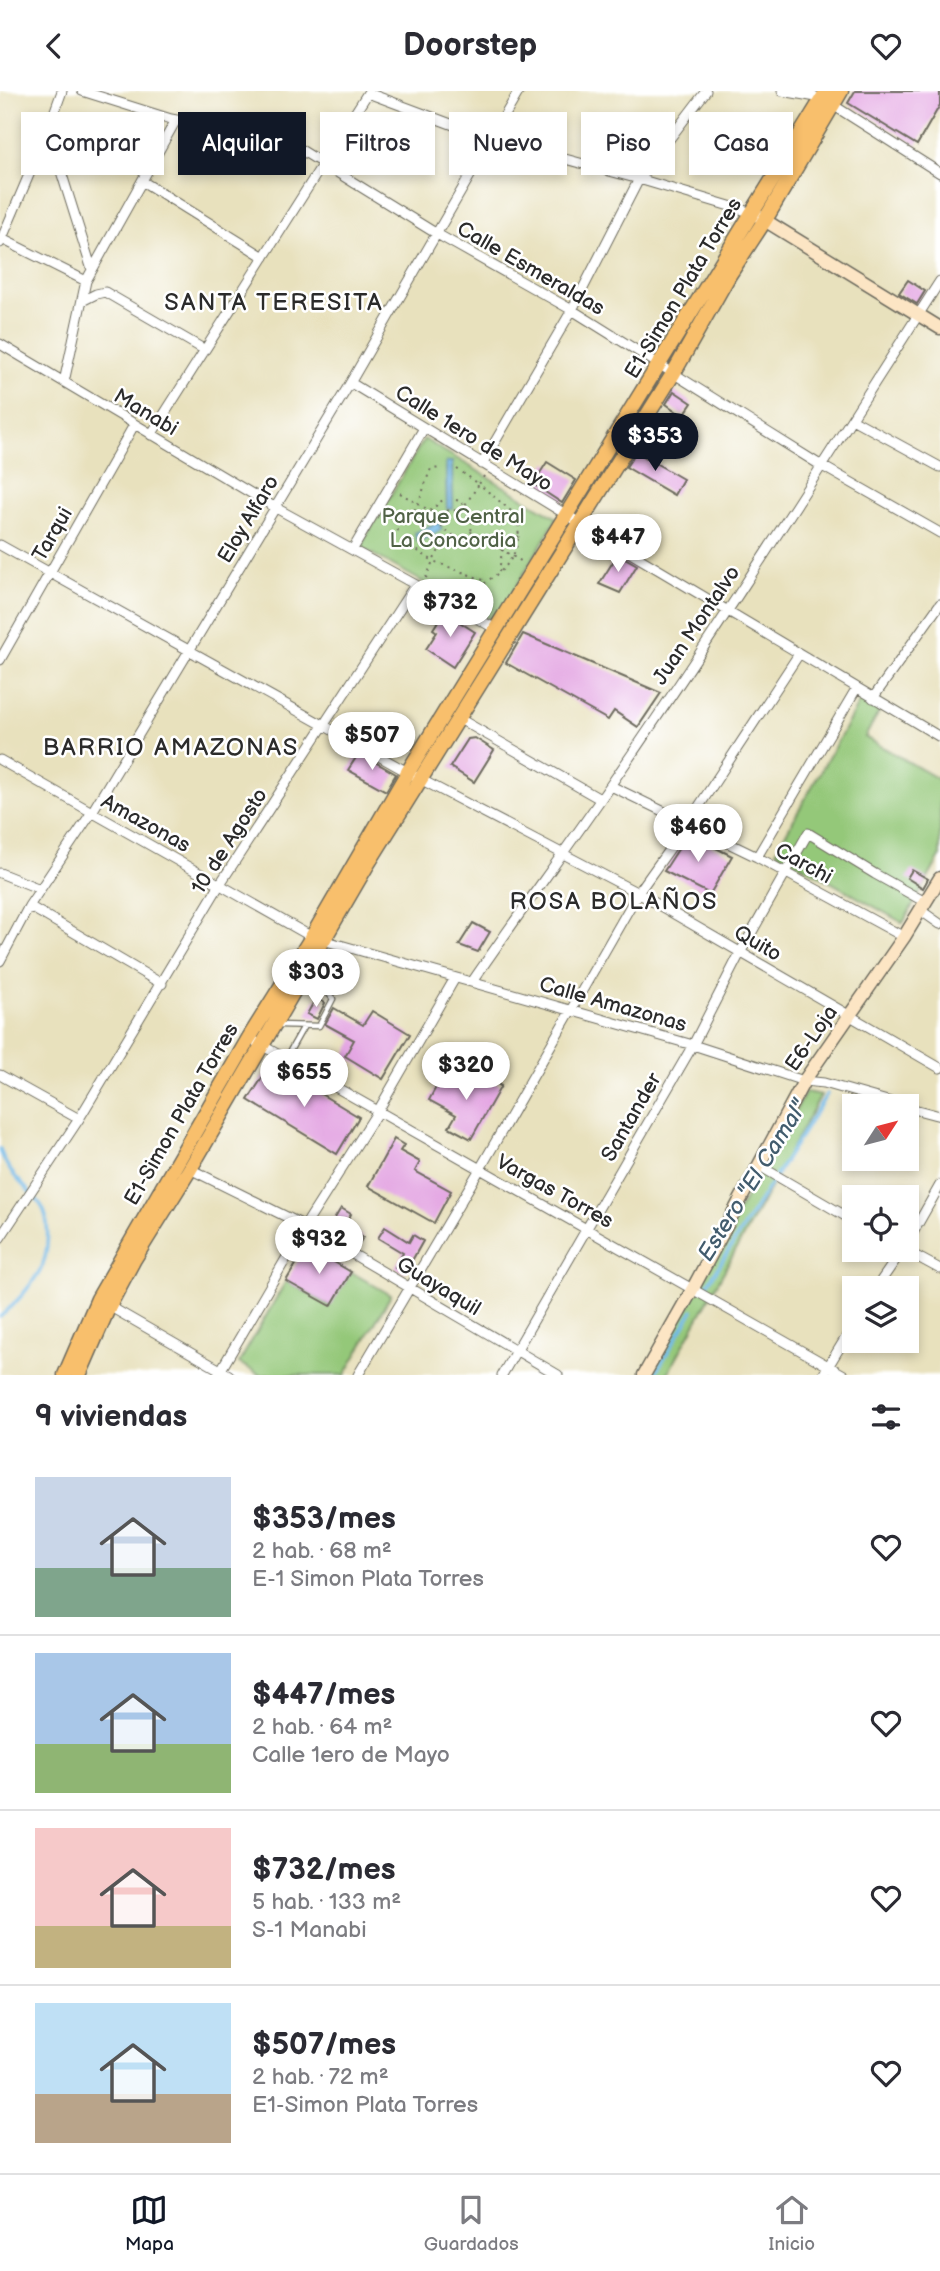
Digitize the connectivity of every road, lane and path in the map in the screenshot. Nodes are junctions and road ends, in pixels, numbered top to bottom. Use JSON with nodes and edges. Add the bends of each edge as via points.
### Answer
{"nodes":[{"id":1,"x":62,"y":91,"type":"edge"},
{"id":2,"x":82,"y":91,"type":"edge"},
{"id":3,"x":121,"y":91,"type":"edge"},
{"id":4,"x":519,"y":91,"type":"edge"},
{"id":5,"x":706,"y":91,"type":"edge"},
{"id":6,"x":782,"y":91,"type":"edge"},
{"id":7,"x":841,"y":91,"type":"edge"},
{"id":8,"x":368,"y":92,"type":"edge"},
{"id":9,"x":827,"y":98,"type":"edge"},
{"id":10,"x":118,"y":104,"type":"junction"},
{"id":11,"x":54,"y":112,"type":"edge"},
{"id":12,"x":356,"y":112,"type":"edge"},
{"id":13,"x":507,"y":112,"type":"edge"},
{"id":14,"x":176,"y":120,"type":"junction"},
{"id":15,"x":449,"y":123,"type":"edge"},
{"id":16,"x":567,"y":160,"type":"edge"},
{"id":17,"x":320,"y":161,"type":"edge"},
{"id":18,"x":320,"y":169,"type":"edge"},
{"id":19,"x":940,"y":173,"type":"edge"},
{"id":20,"x":29,"y":175,"type":"edge"},
{"id":21,"x":62,"y":175,"type":"edge"},
{"id":22,"x":343,"y":175,"type":"edge"},
{"id":23,"x":471,"y":175,"type":"edge"},
{"id":24,"x":639,"y":179,"type":"junction"},
{"id":25,"x":142,"y":181,"type":"junction"},
{"id":26,"x":759,"y":216,"type":"junction"},
{"id":27,"x":437,"y":234,"type":"junction"},
{"id":28,"x":1,"y":241,"type":"edge"},
{"id":29,"x":264,"y":257,"type":"junction"},
{"id":30,"x":92,"y":270,"type":"junction"},
{"id":31,"x":86,"y":281,"type":"junction"},
{"id":32,"x":940,"y":281,"type":"edge"},
{"id":33,"x":82,"y":301,"type":"junction"},
{"id":34,"x":572,"y":310,"type":"junction"},
{"id":35,"x":918,"y":315,"type":"junction"},
{"id":36,"x":940,"y":328,"type":"edge"},
{"id":37,"x":0,"y":344,"type":"edge"},
{"id":38,"x":205,"y":350,"type":"junction"},
{"id":39,"x":660,"y":366,"type":"junction"},
{"id":40,"x":673,"y":374,"type":"junction"},
{"id":41,"x":64,"y":382,"type":"junction"},
{"id":42,"x":351,"y":383,"type":"junction"},
{"id":43,"x":852,"y":419,"type":"junction"},
{"id":44,"x":135,"y":425,"type":"junction"},
{"id":45,"x":425,"y":428,"type":"junction"},
{"id":46,"x":151,"y":435,"type":"junction"},
{"id":47,"x":482,"y":464,"type":"junction"},
{"id":48,"x":823,"y":466,"type":"junction"},
{"id":49,"x":940,"y":467,"type":"edge"},
{"id":50,"x":442,"y":468,"type":"dead end"},
{"id":51,"x":457,"y":469,"type":"dead end"},
{"id":52,"x":485,"y":475,"type":"dead end"},
{"id":53,"x":479,"y":484,"type":"junction"},
{"id":54,"x":390,"y":486,"type":"junction"},
{"id":55,"x":445,"y":498,"type":"dead end"},
{"id":56,"x":456,"y":500,"type":"dead end"},
{"id":57,"x":418,"y":504,"type":"junction"},
{"id":58,"x":465,"y":505,"type":"junction"},
{"id":59,"x":276,"y":508,"type":"junction"},
{"id":60,"x":430,"y":512,"type":"junction"},
{"id":61,"x":525,"y":512,"type":"dead end"},
{"id":62,"x":517,"y":516,"type":"junction"},
{"id":63,"x":439,"y":517,"type":"junction"},
{"id":64,"x":472,"y":519,"type":"junction"},
{"id":65,"x":573,"y":519,"type":"junction"},
{"id":66,"x":428,"y":527,"type":"dead end"},
{"id":67,"x":471,"y":532,"type":"junction"},
{"id":68,"x":940,"y":533,"type":"edge"},
{"id":69,"x":392,"y":534,"type":"dead end"},
{"id":70,"x":433,"y":536,"type":"dead end"},
{"id":71,"x":520,"y":536,"type":"junction"},
{"id":72,"x":462,"y":540,"type":"junction"},
{"id":73,"x":443,"y":544,"type":"junction"},
{"id":74,"x":0,"y":545,"type":"edge"},
{"id":75,"x":353,"y":549,"type":"junction"},
{"id":76,"x":397,"y":549,"type":"dead end"},
{"id":77,"x":502,"y":551,"type":"junction"},
{"id":78,"x":513,"y":557,"type":"junction"},
{"id":79,"x":433,"y":561,"type":"junction"},
{"id":80,"x":534,"y":568,"type":"junction"},
{"id":81,"x":50,"y":573,"type":"junction"},
{"id":82,"x":499,"y":573,"type":"junction"},
{"id":83,"x":486,"y":580,"type":"junction"},
{"id":84,"x":419,"y":584,"type":"junction"},
{"id":85,"x":481,"y":589,"type":"dead end"},
{"id":86,"x":940,"y":604,"type":"edge"},
{"id":87,"x":727,"y":611,"type":"junction"},
{"id":88,"x":936,"y":619,"type":"edge"},
{"id":89,"x":496,"y":629,"type":"junction"},
{"id":90,"x":190,"y":650,"type":"junction"},
{"id":91,"x":799,"y":654,"type":"junction"},
{"id":92,"x":0,"y":660,"type":"edge"},
{"id":93,"x":856,"y":689,"type":"junction"},
{"id":94,"x":873,"y":698,"type":"junction"},
{"id":95,"x":458,"y":719,"type":"junction"},
{"id":96,"x":324,"y":725,"type":"junction"},
{"id":97,"x":940,"y":737,"type":"edge"},
{"id":98,"x":0,"y":760,"type":"edge"},
{"id":99,"x":414,"y":776,"type":"junction"},
{"id":100,"x":611,"y":786,"type":"junction"},
{"id":101,"x":600,"y":799,"type":"junction"},
{"id":102,"x":92,"y":812,"type":"junction"},
{"id":103,"x":688,"y":823,"type":"junction"},
{"id":104,"x":562,"y":853,"type":"junction"},
{"id":105,"x":757,"y":857,"type":"junction"},
{"id":106,"x":0,"y":873,"type":"edge"},
{"id":107,"x":786,"y":874,"type":"junction"},
{"id":108,"x":940,"y":878,"type":"edge"},
{"id":109,"x":220,"y":884,"type":"junction"},
{"id":110,"x":40,"y":889,"type":"junction"},
{"id":111,"x":638,"y":893,"type":"junction"},
{"id":112,"x":29,"y":906,"type":"junction"},
{"id":113,"x":922,"y":906,"type":"junction"},
{"id":114,"x":940,"y":924,"type":"edge"},
{"id":115,"x":904,"y":937,"type":"junction"},
{"id":116,"x":318,"y":939,"type":"junction"},
{"id":117,"x":344,"y":946,"type":"junction"},
{"id":118,"x":740,"y":953,"type":"junction"},
{"id":119,"x":0,"y":961,"type":"edge"},
{"id":120,"x":307,"y":968,"type":"junction"},
{"id":121,"x":455,"y":978,"type":"junction"},
{"id":122,"x":472,"y":982,"type":"junction"},
{"id":123,"x":162,"y":984,"type":"junction"},
{"id":124,"x":320,"y":984,"type":"junction"},
{"id":125,"x":569,"y":1010,"type":"junction"},
{"id":126,"x":850,"y":1016,"type":"junction"},
{"id":127,"x":274,"y":1024,"type":"junction"},
{"id":128,"x":305,"y":1025,"type":"junction"},
{"id":129,"x":249,"y":1038,"type":"junction"},
{"id":130,"x":693,"y":1045,"type":"junction"},
{"id":131,"x":262,"y":1046,"type":"junction"},
{"id":132,"x":286,"y":1059,"type":"junction"},
{"id":133,"x":940,"y":1068,"type":"edge"},
{"id":134,"x":0,"y":1075,"type":"edge"},
{"id":135,"x":803,"y":1081,"type":"junction"},
{"id":136,"x":863,"y":1094,"type":"edge"},
{"id":137,"x":919,"y":1110,"type":"edge"},
{"id":138,"x":378,"y":1111,"type":"junction"},
{"id":139,"x":940,"y":1116,"type":"edge"},
{"id":140,"x":79,"y":1119,"type":"junction"},
{"id":141,"x":758,"y":1165,"type":"junction"},
{"id":142,"x":190,"y":1169,"type":"junction"},
{"id":143,"x":480,"y":1169,"type":"junction"},
{"id":144,"x":940,"y":1185,"type":"edge"},
{"id":145,"x":842,"y":1214,"type":"edge"},
{"id":146,"x":919,"y":1222,"type":"edge"},
{"id":147,"x":305,"y":1226,"type":"junction"},
{"id":148,"x":588,"y":1229,"type":"junction"},
{"id":149,"x":0,"y":1238,"type":"edge"},
{"id":150,"x":919,"y":1258,"type":"edge"},
{"id":151,"x":940,"y":1269,"type":"edge"},
{"id":152,"x":409,"y":1289,"type":"junction"},
{"id":153,"x":692,"y":1290,"type":"junction"},
{"id":154,"x":109,"y":1306,"type":"junction"},
{"id":155,"x":842,"y":1343,"type":"edge"},
{"id":156,"x":516,"y":1351,"type":"junction"},
{"id":157,"x":825,"y":1371,"type":"edge"},
{"id":158,"x":222,"y":1373,"type":"edge"},
{"id":159,"x":65,"y":1375,"type":"edge"},
{"id":160,"x":79,"y":1375,"type":"edge"},
{"id":161,"x":358,"y":1375,"type":"edge"},
{"id":162,"x":502,"y":1375,"type":"edge"},
{"id":163,"x":558,"y":1375,"type":"edge"},
{"id":164,"x":644,"y":1375,"type":"edge"},
{"id":165,"x":844,"y":1375,"type":"edge"}],
"edges":[{"from":1,"to":11,"type":"street"},
{"from":2,"to":10,"type":"street","name":"Calle Esmeraldas"},
{"from":3,"to":10,"type":"street"},
{"from":4,"to":13,"type":"street","name":"Eloy Alfaro"},
{"from":5,"to":24,"type":"street"},
{"from":6,"to":9,"type":"street"},
{"from":7,"to":9,"type":"highway","name":"E1-Simon Plata Torres"},
{"from":8,"to":12,"type":"street"},
{"from":8,"to":15,"type":"street"},
{"from":9,"to":19,"type":"street"},
{"from":9,"to":26,"type":"highway","name":"E1-Simon Plata Torres"},
{"from":10,"to":14,"type":"street","name":"Calle Esmeraldas"},
{"from":14,"to":17,"type":"street","name":"Calle Esmeraldas","via":[[265,136]]},
{"from":14,"to":25,"type":"street"},
{"from":16,"to":24,"type":"street"},
{"from":18,"to":29,"type":"street"},
{"from":20,"to":28,"type":"street"},
{"from":21,"to":30,"type":"street"},
{"from":22,"to":27,"type":"street","name":"Calle Esmeraldas"},
{"from":23,"to":27,"type":"street","name":"Eloy Alfaro"},
{"from":24,"to":26,"type":"street"},
{"from":24,"to":34,"type":"street"},
{"from":25,"to":29,"type":"street"},
{"from":25,"to":30,"type":"street"},
{"from":26,"to":35,"type":"main road"},
{"from":26,"to":39,"type":"highway","name":"E1-Simon Plata Torres"},
{"from":26,"to":40,"type":"highway"},
{"from":27,"to":34,"type":"street","name":"Calle Esmeraldas"},
{"from":27,"to":42,"type":"street","name":"Eloy Alfaro"},
{"from":28,"to":31,"type":"street"},
{"from":29,"to":38,"type":"street"},
{"from":30,"to":31,"type":"street"},
{"from":31,"to":33,"type":"street"},
{"from":32,"to":35,"type":"street","name":"Juan Montalvo"},
{"from":33,"to":38,"type":"street","via":[[105,292]]},
{"from":33,"to":41,"type":"street"},
{"from":34,"to":39,"type":"street","name":"Calle Esmeraldas"},
{"from":34,"to":47,"type":"street"},
{"from":35,"to":36,"type":"main road"},
{"from":35,"to":43,"type":"street","name":"Juan Montalvo"},
{"from":37,"to":41,"type":"street","name":"Manabi"},
{"from":38,"to":46,"type":"street"},
{"from":39,"to":40,"type":"street","name":"Calle Esmeraldas"},
{"from":39,"to":65,"type":"highway","name":"E1-Simon Plata Torres"},
{"from":40,"to":48,"type":"street","name":"Calle Esmeraldas"},
{"from":40,"to":65,"type":"highway"},
{"from":41,"to":44,"type":"street","name":"Manabi"},
{"from":42,"to":45,"type":"street","name":"Calle 1ero de Mayo"},
{"from":42,"to":59,"type":"street","name":"Eloy Alfaro"},
{"from":43,"to":48,"type":"street","name":"Juan Montalvo"},
{"from":43,"to":49,"type":"street"},
{"from":44,"to":46,"type":"street","name":"Manabi"},
{"from":44,"to":81,"type":"street","name":"Tarqui"},
{"from":45,"to":47,"type":"street","name":"Calle 1ero de Mayo"},
{"from":45,"to":54,"type":"street"},
{"from":46,"to":59,"type":"street","name":"Manabi"},
{"from":47,"to":65,"type":"street","name":"Calle 1ero de Mayo"},
{"from":48,"to":68,"type":"street","name":"Calle Esmeraldas"},
{"from":48,"to":87,"type":"street","name":"Juan Montalvo"},
{"from":50,"to":57,"type":"path","via":[[431,469]]},
{"from":51,"to":53,"type":"path"},
{"from":52,"to":53,"type":"path"},
{"from":53,"to":58,"type":"path"},
{"from":53,"to":62,"type":"path"},
{"from":54,"to":57,"type":"path"},
{"from":54,"to":75,"type":"street"},
{"from":55,"to":60,"type":"path"},
{"from":56,"to":58,"type":"path"},
{"from":57,"to":60,"type":"path"},
{"from":57,"to":69,"type":"path"},
{"from":58,"to":64,"type":"path"},
{"from":59,"to":75,"type":"street","name":"Manabi"},
{"from":59,"to":90,"type":"street","name":"Eloy Alfaro"},
{"from":60,"to":63,"type":"path"},
{"from":60,"to":66,"type":"path"},
{"from":61,"to":62,"type":"path"},
{"from":62,"to":71,"type":"path"},
{"from":63,"to":64,"type":"path","via":[[455,510]]},
{"from":63,"to":72,"type":"path","via":[[444,530]]},
{"from":64,"to":67,"type":"path"},
{"from":65,"to":80,"type":"highway","name":"E1-Simon Plata Torres"},
{"from":65,"to":87,"type":"street","name":"Calle 1ero de Mayo"},
{"from":65,"to":95,"type":"highway"},
{"from":67,"to":72,"type":"path"},
{"from":67,"to":77,"type":"path"},
{"from":70,"to":73,"type":"path"},
{"from":71,"to":77,"type":"path"},
{"from":71,"to":78,"type":"path"},
{"from":72,"to":73,"type":"path"},
{"from":73,"to":79,"type":"path"},
{"from":74,"to":81,"type":"street","name":"Quito"},
{"from":75,"to":84,"type":"street","name":"Manabi"},
{"from":76,"to":79,"type":"path","via":[[415,549]]},
{"from":77,"to":78,"type":"path"},
{"from":77,"to":82,"type":"path"},
{"from":78,"to":80,"type":"path"},
{"from":78,"to":82,"type":"path"},
{"from":79,"to":83,"type":"path"},
{"from":79,"to":84,"type":"path"},
{"from":80,"to":89,"type":"highway","name":"E1-Simon Plata Torres"},
{"from":81,"to":90,"type":"street","name":"Quito"},
{"from":81,"to":92,"type":"street","name":"Tarqui"},
{"from":82,"to":83,"type":"path"},
{"from":83,"to":85,"type":"path"},
{"from":84,"to":89,"type":"street","name":"Manabi"},
{"from":84,"to":96,"type":"street","name":"10 de Agosto"},
{"from":86,"to":88,"type":"street"},
{"from":87,"to":91,"type":"street","name":"Calle 1ero de Mayo"},
{"from":87,"to":100,"type":"street","name":"Juan Montalvo"},
{"from":88,"to":94,"type":"street"},
{"from":89,"to":99,"type":"highway","name":"E1-Simon Plata Torres"},
{"from":90,"to":96,"type":"street","name":"Quito"},
{"from":90,"to":102,"type":"street","name":"Eloy Alfaro"},
{"from":91,"to":93,"type":"street","name":"Calle 1ero de Mayo"},
{"from":91,"to":103,"type":"street"},
{"from":93,"to":94,"type":"street","name":"Calle 1ero de Mayo"},
{"from":93,"to":105,"type":"street"},
{"from":94,"to":97,"type":"street","name":"Calle 1ero de Mayo"},
{"from":95,"to":99,"type":"highway"},
{"from":95,"to":101,"type":"street"},
{"from":96,"to":99,"type":"street","name":"Quito"},
{"from":96,"to":109,"type":"street","name":"10 de Agosto"},
{"from":98,"to":102,"type":"street","name":"Amazonas"},
{"from":99,"to":104,"type":"street","name":"Quito"},
{"from":99,"to":116,"type":"highway","name":"E1-Simon Plata Torres"},
{"from":100,"to":101,"type":"street","name":"Juan Montalvo"},
{"from":100,"to":103,"type":"street","name":"Carchi"},
{"from":101,"to":104,"type":"street","name":"Juan Montalvo"},
{"from":102,"to":109,"type":"street","name":"Amazonas"},
{"from":102,"to":110,"type":"street","name":"Eloy Alfaro"},
{"from":103,"to":105,"type":"street","name":"Carchi"},
{"from":103,"to":111,"type":"street"},
{"from":104,"to":111,"type":"street","name":"Quito"},
{"from":104,"to":122,"type":"street","name":"Juan Montalvo"},
{"from":105,"to":107,"type":"street","name":"Carchi"},
{"from":106,"to":110,"type":"street"},
{"from":107,"to":113,"type":"street","name":"Santander","via":[[808,833]]},
{"from":107,"to":115,"type":"street","name":"Carchi"},
{"from":107,"to":118,"type":"street","name":"Santander"},
{"from":108,"to":113,"type":"main road","name":"E6-Loja"},
{"from":109,"to":116,"type":"street","name":"Amazonas"},
{"from":109,"to":123,"type":"street","name":"10 de Agosto"},
{"from":110,"to":112,"type":"street","name":"Eloy Alfaro"},
{"from":111,"to":118,"type":"street","name":"Quito"},
{"from":111,"to":125,"type":"street"},
{"from":112,"to":119,"type":"street","name":"Eloy Alfaro"},
{"from":112,"to":123,"type":"street"},
{"from":113,"to":114,"type":"street"},
{"from":113,"to":115,"type":"main road","name":"E6-Loja"},
{"from":115,"to":126,"type":"main road","name":"E6-Loja"},
{"from":116,"to":117,"type":"street","name":"Calle Amazonas"},
{"from":116,"to":120,"type":"highway"},
{"from":116,"to":129,"type":"highway","name":"E1-Simon Plata Torres"},
{"from":117,"to":121,"type":"street","name":"Calle Amazonas"},
{"from":117,"to":124,"type":"lane"},
{"from":118,"to":126,"type":"street","name":"Quito"},
{"from":118,"to":130,"type":"street","name":"Santander"},
{"from":120,"to":124,"type":"lane"},
{"from":120,"to":127,"type":"highway"},
{"from":121,"to":122,"type":"street","name":"Calle Amazonas"},
{"from":121,"to":138,"type":"street"},
{"from":122,"to":125,"type":"street","name":"Calle Amazonas"},
{"from":123,"to":140,"type":"street","name":"10 de Agosto"},
{"from":124,"to":128,"type":"lane","via":[[333,999],[318,1026]]},
{"from":125,"to":130,"type":"street","name":"Calle Amazonas"},
{"from":125,"to":143,"type":"street"},
{"from":126,"to":133,"type":"street","name":"Quito"},
{"from":126,"to":135,"type":"main road","name":"E6-Loja"},
{"from":127,"to":128,"type":"lane"},
{"from":127,"to":131,"type":"highway"},
{"from":128,"to":132,"type":"lane"},
{"from":129,"to":131,"type":"street","name":"Vargas Torres"},
{"from":129,"to":159,"type":"highway","name":"E1-Simon Plata Torres","via":[[98,1300]]},
{"from":130,"to":135,"type":"street","name":"Calle Amazonas"},
{"from":130,"to":148,"type":"street","name":"Santander"},
{"from":131,"to":132,"type":"street","name":"Vargas Torres"},
{"from":131,"to":142,"type":"highway"},
{"from":132,"to":138,"type":"street","name":"Vargas Torres"},
{"from":134,"to":140,"type":"street"},
{"from":135,"to":136,"type":"street","name":"Calle Amazonas"},
{"from":135,"to":141,"type":"main road","name":"E6-Loja"},
{"from":137,"to":139,"type":"street","name":"Calle Amazonas"},
{"from":138,"to":143,"type":"street","name":"Vargas Torres"},
{"from":138,"to":147,"type":"street"},
{"from":140,"to":149,"type":"street","name":"10 de Agosto"},
{"from":141,"to":145,"type":"street"},
{"from":141,"to":153,"type":"main road","name":"E6-Loja"},
{"from":142,"to":147,"type":"street","name":"Guayaquil"},
{"from":142,"to":154,"type":"highway"},
{"from":143,"to":148,"type":"street","name":"Vargas Torres"},
{"from":143,"to":152,"type":"street"},
{"from":144,"to":146,"type":"street"},
{"from":147,"to":152,"type":"street","name":"Guayaquil"},
{"from":147,"to":158,"type":"street"},
{"from":148,"to":153,"type":"street","name":"Vargas Torres"},
{"from":148,"to":156,"type":"street","name":"Santander"},
{"from":150,"to":151,"type":"street"},
{"from":152,"to":156,"type":"street","name":"Guayaquil"},
{"from":152,"to":161,"type":"street"},
{"from":153,"to":157,"type":"street","name":"Vargas Torres"},
{"from":153,"to":164,"type":"main road","name":"E6-Loja"},
{"from":154,"to":158,"type":"street"},
{"from":154,"to":160,"type":"highway"},
{"from":155,"to":157,"type":"street"},
{"from":156,"to":162,"type":"street","name":"Santander"},
{"from":156,"to":163,"type":"street","name":"Guayaquil"},
{"from":157,"to":165,"type":"street","name":"Vargas Torres"}]}
